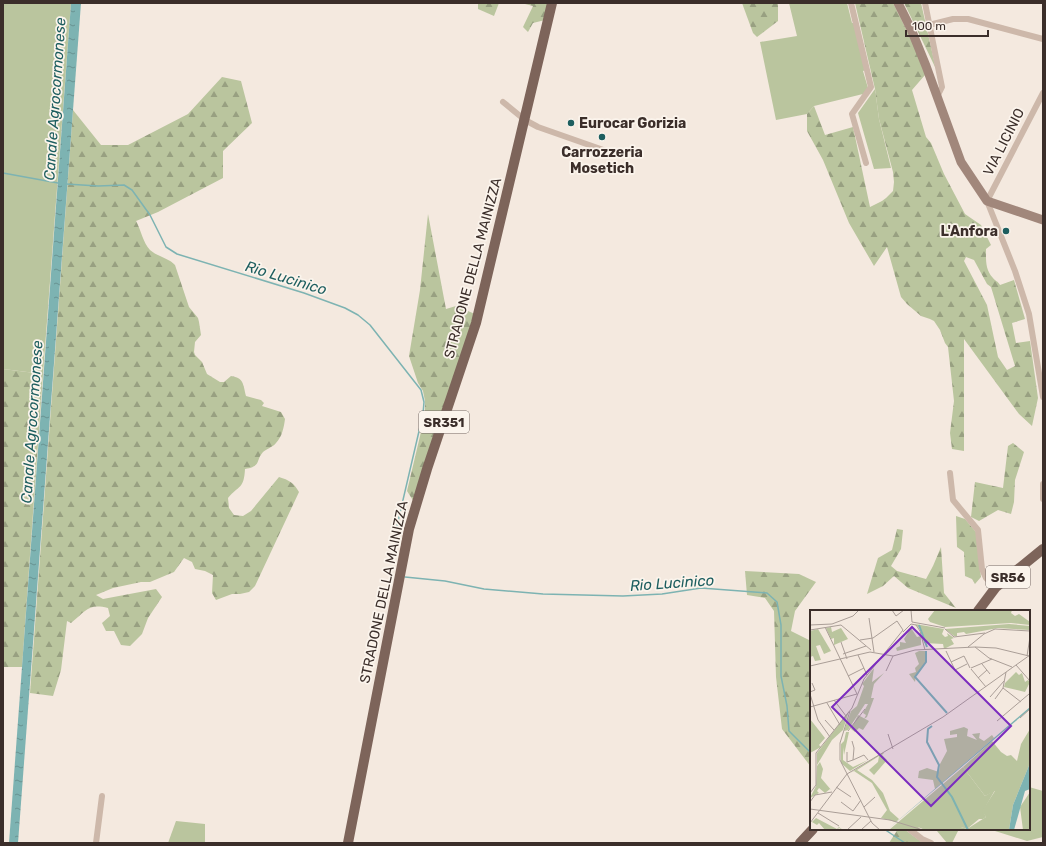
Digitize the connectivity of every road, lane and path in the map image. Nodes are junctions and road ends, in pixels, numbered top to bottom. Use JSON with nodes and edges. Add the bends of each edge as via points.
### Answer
{"nodes":[{"id":1,"x":552,"y":3,"type":"edge"},
{"id":2,"x":851,"y":3,"type":"edge"},
{"id":3,"x":898,"y":3,"type":"edge"},
{"id":4,"x":925,"y":3,"type":"edge"},
{"id":5,"x":929,"y":25,"type":"junction"},
{"id":6,"x":1043,"y":39,"type":"edge"},
{"id":7,"x":1043,"y":93,"type":"edge"},
{"id":8,"x":937,"y":97,"type":"junction"},
{"id":9,"x":503,"y":102,"type":"dead end"},
{"id":10,"x":525,"y":120,"type":"junction"},
{"id":11,"x":612,"y":153,"type":"dead end"},
{"id":12,"x":866,"y":163,"type":"dead end"},
{"id":13,"x":987,"y":201,"type":"junction"},
{"id":14,"x":1043,"y":220,"type":"edge"},
{"id":15,"x":1035,"y":352,"type":"junction"},
{"id":16,"x":1043,"y":355,"type":"edge"},
{"id":17,"x":1043,"y":396,"type":"edge"},
{"id":18,"x":950,"y":473,"type":"dead end"},
{"id":19,"x":1043,"y":484,"type":"edge"},
{"id":20,"x":1043,"y":499,"type":"edge"},
{"id":21,"x":1043,"y":549,"type":"edge"},
{"id":22,"x":996,"y":587,"type":"junction"},
{"id":23,"x":979,"y":610,"type":"edge"},
{"id":24,"x":102,"y":796,"type":"dead end"},
{"id":25,"x":812,"y":830,"type":"edge"},
{"id":26,"x":910,"y":830,"type":"edge"},
{"id":27,"x":96,"y":843,"type":"edge"},
{"id":28,"x":348,"y":843,"type":"edge"},
{"id":29,"x":800,"y":843,"type":"edge"},
{"id":30,"x":931,"y":843,"type":"edge"}],
"edges":[{"from":1,"to":10,"type":"main road","name":"STRADONE DELLA MAINIZZA","number":"SR351"},
{"from":2,"to":12,"type":"street","via":[[871,87],[852,114]]},
{"from":3,"to":8,"type":"street","via":[[911,29]]},
{"from":4,"to":5,"type":"street"},
{"from":5,"to":6,"type":"street","via":[[953,19],[968,19]]},
{"from":5,"to":8,"type":"street","via":[[942,87]]},
{"from":7,"to":13,"type":"street","name":"VIA LICINIO"},
{"from":8,"to":13,"type":"street","via":[[961,162]]},
{"from":9,"to":10,"type":"street"},
{"from":10,"to":11,"type":"street"},
{"from":10,"to":28,"type":"main road","name":"STRADONE DELLA MAINIZZA","number":"SR351","via":[[476,323],[409,529]]},
{"from":13,"to":14,"type":"street"},
{"from":13,"to":15,"type":"street","via":[[1018,278],[1029,314]]},
{"from":15,"to":16,"type":"street"},
{"from":15,"to":17,"type":"street"},
{"from":18,"to":22,"type":"street","via":[[953,500],[978,530],[982,569],[986,578]]},
{"from":19,"to":20,"type":"street"},
{"from":21,"to":22,"type":"main road","number":"SR56"},
{"from":22,"to":23,"type":"main road","number":"SR56"},
{"from":24,"to":27,"type":"street"},
{"from":25,"to":29,"type":"main road"},
{"from":26,"to":30,"type":"street"}]}
